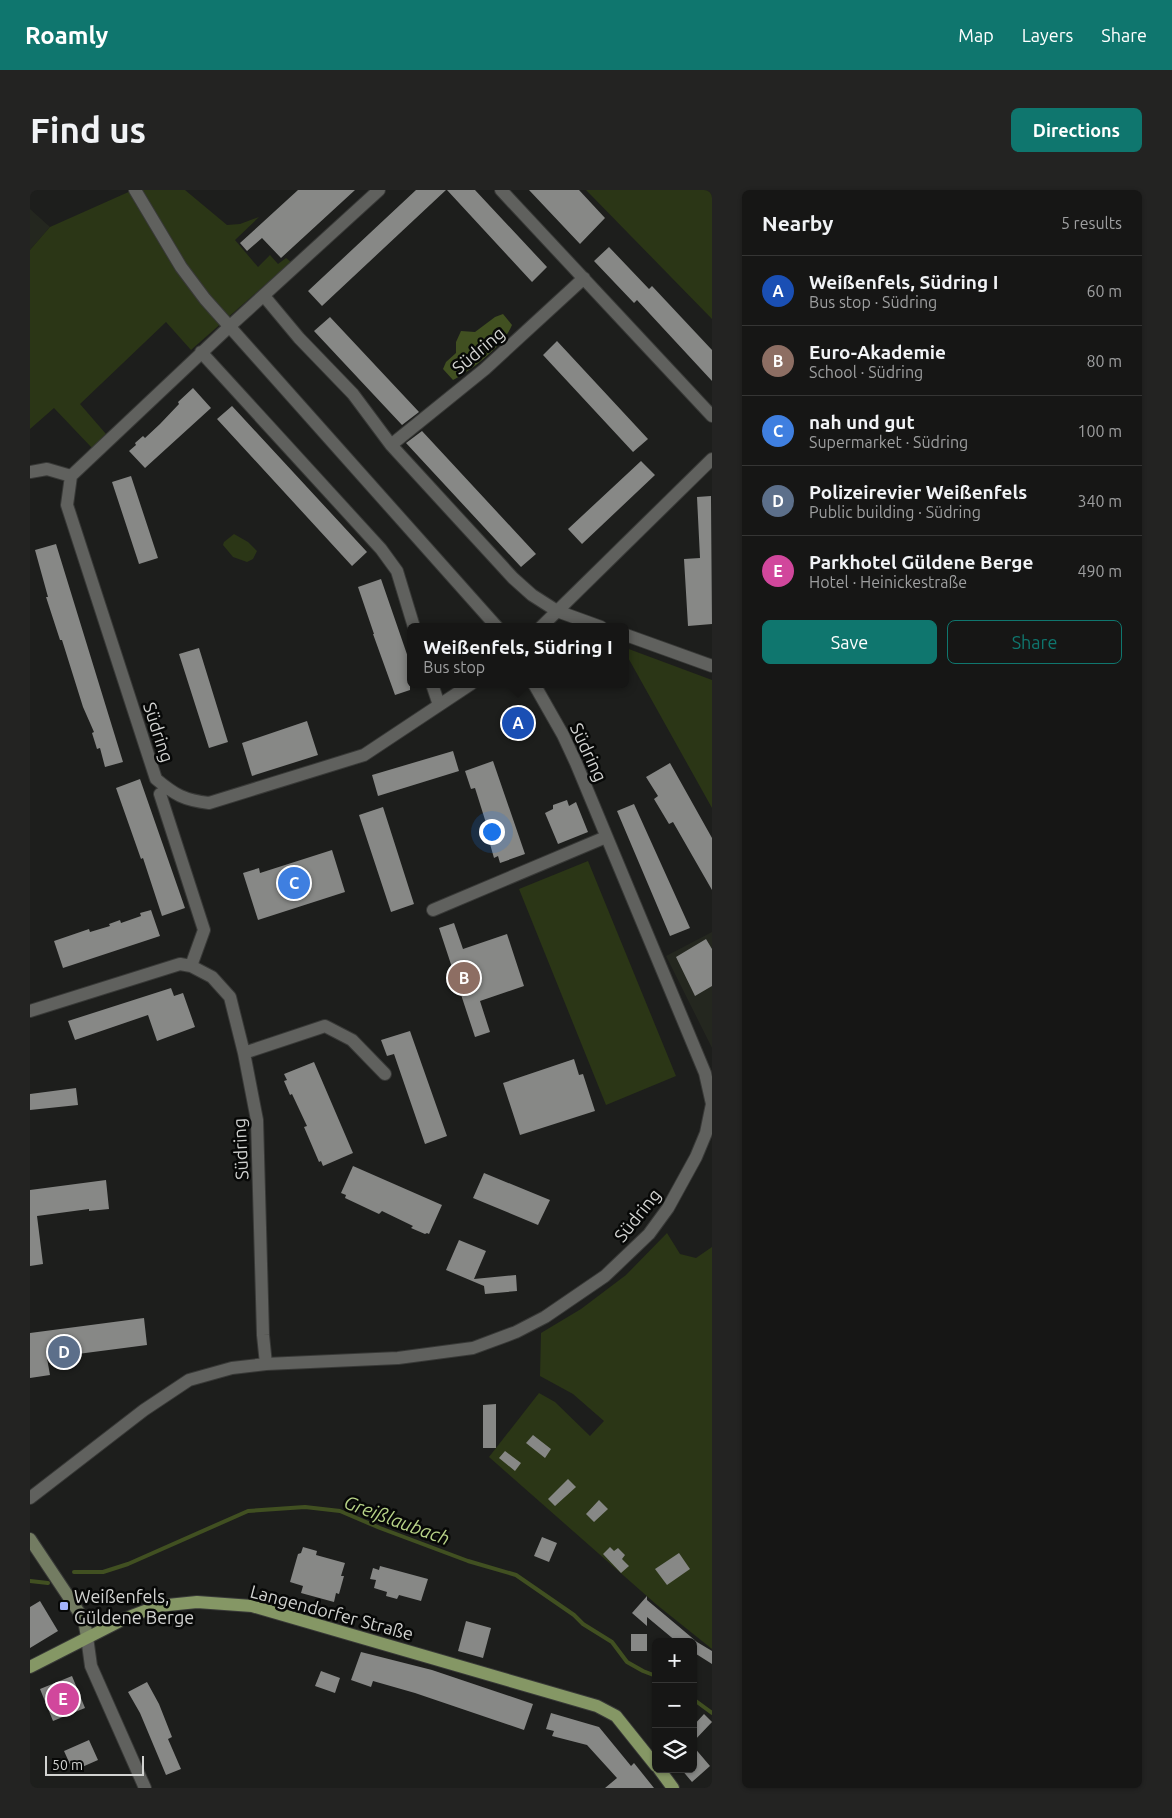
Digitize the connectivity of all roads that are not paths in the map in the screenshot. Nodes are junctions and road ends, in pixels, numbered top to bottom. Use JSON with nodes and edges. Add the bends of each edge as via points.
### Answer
{"nodes":[{"id":1,"x":135,"y":190,"type":"edge"},
{"id":2,"x":379,"y":190,"type":"edge"},
{"id":3,"x":501,"y":190,"type":"edge"},
{"id":4,"x":584,"y":278,"type":"junction"},
{"id":5,"x":264,"y":296,"type":"junction"},
{"id":6,"x":230,"y":326,"type":"junction"},
{"id":7,"x":201,"y":352,"type":"junction"},
{"id":8,"x":712,"y":416,"type":"edge"},
{"id":9,"x":391,"y":445,"type":"junction"},
{"id":10,"x":712,"y":459,"type":"edge"},
{"id":11,"x":30,"y":472,"type":"edge"},
{"id":12,"x":71,"y":476,"type":"junction"},
{"id":13,"x":556,"y":611,"type":"junction"},
{"id":14,"x":413,"y":623,"type":"edge"},
{"id":15,"x":493,"y":623,"type":"edge"},
{"id":16,"x":545,"y":623,"type":"edge"},
{"id":17,"x":590,"y":623,"type":"edge"},
{"id":18,"x":629,"y":637,"type":"edge"},
{"id":19,"x":712,"y":666,"type":"edge"},
{"id":20,"x":433,"y":688,"type":"edge"},
{"id":21,"x":465,"y":688,"type":"edge"},
{"id":22,"x":536,"y":688,"type":"edge"},
{"id":23,"x":439,"y":706,"type":"junction"},
{"id":24,"x":160,"y":794,"type":"dead end"},
{"id":25,"x":606,"y":837,"type":"junction"},
{"id":26,"x":434,"y":910,"type":"dead end"},
{"id":27,"x":191,"y":966,"type":"junction"},
{"id":28,"x":30,"y":1011,"type":"edge"},
{"id":29,"x":244,"y":1053,"type":"junction"},
{"id":30,"x":385,"y":1074,"type":"dead end"},
{"id":31,"x":266,"y":1364,"type":"junction"},
{"id":32,"x":30,"y":1498,"type":"edge"},
{"id":33,"x":30,"y":1539,"type":"edge"},
{"id":34,"x":87,"y":1637,"type":"junction"},
{"id":35,"x":30,"y":1667,"type":"edge"},
{"id":36,"x":652,"y":1761,"type":"edge"},
{"id":37,"x":661,"y":1773,"type":"edge"},
{"id":38,"x":145,"y":1788,"type":"edge"},
{"id":39,"x":673,"y":1788,"type":"edge"}],
"edges":[{"from":1,"to":6,"type":"street","via":[[188,277]]},
{"from":2,"to":5,"type":"street"},
{"from":3,"to":4,"type":"street"},
{"from":4,"to":8,"type":"street"},
{"from":4,"to":9,"type":"street","name":"Südring","via":[[490,364]]},
{"from":5,"to":6,"type":"street"},
{"from":5,"to":9,"type":"street","via":[[353,394]]},
{"from":6,"to":7,"type":"street"},
{"from":6,"to":15,"type":"street"},
{"from":7,"to":12,"type":"street"},
{"from":7,"to":14,"type":"street","via":[[381,549],[396,572]]},
{"from":9,"to":13,"type":"street","via":[[513,578]]},
{"from":10,"to":13,"type":"street"},
{"from":11,"to":12,"type":"street","via":[[48,469]]},
{"from":12,"to":23,"type":"street","name":"Südring","via":[[67,505],[156,779],[171,792],[189,800],[209,803],[364,755]]},
{"from":13,"to":16,"type":"street"},
{"from":13,"to":17,"type":"street"},
{"from":18,"to":19,"type":"street"},
{"from":20,"to":23,"type":"street"},
{"from":21,"to":23,"type":"street","name":"Südring"},
{"from":22,"to":25,"type":"street","name":"Südring","via":[[563,734]]},
{"from":24,"to":27,"type":"street","via":[[204,930]]},
{"from":25,"to":26,"type":"street"},
{"from":25,"to":31,"type":"street","name":"Südring","via":[[705,1073],[712,1104],[706,1133],[696,1157],[668,1208],[649,1234],[605,1276],[545,1317],[516,1332],[473,1348],[398,1358]]},
{"from":27,"to":28,"type":"street","via":[[180,964]]},
{"from":27,"to":29,"type":"street","name":"Südring","via":[[212,977],[230,997]]},
{"from":29,"to":30,"type":"street","via":[[325,1026],[352,1040]]},
{"from":29,"to":31,"type":"street","name":"Südring","via":[[257,1120]]},
{"from":31,"to":32,"type":"street","name":"Südring","via":[[232,1368],[189,1380],[144,1410]]},
{"from":33,"to":34,"type":"street","via":[[84,1620]]},
{"from":34,"to":35,"type":"main road","name":"Langendorfer Straße"},
{"from":34,"to":36,"type":"main road","name":"Langendorfer Straße","via":[[158,1606],[197,1602],[252,1606],[597,1706],[616,1716]]},
{"from":34,"to":38,"type":"street","via":[[91,1666]]},
{"from":37,"to":39,"type":"main road"}]}
